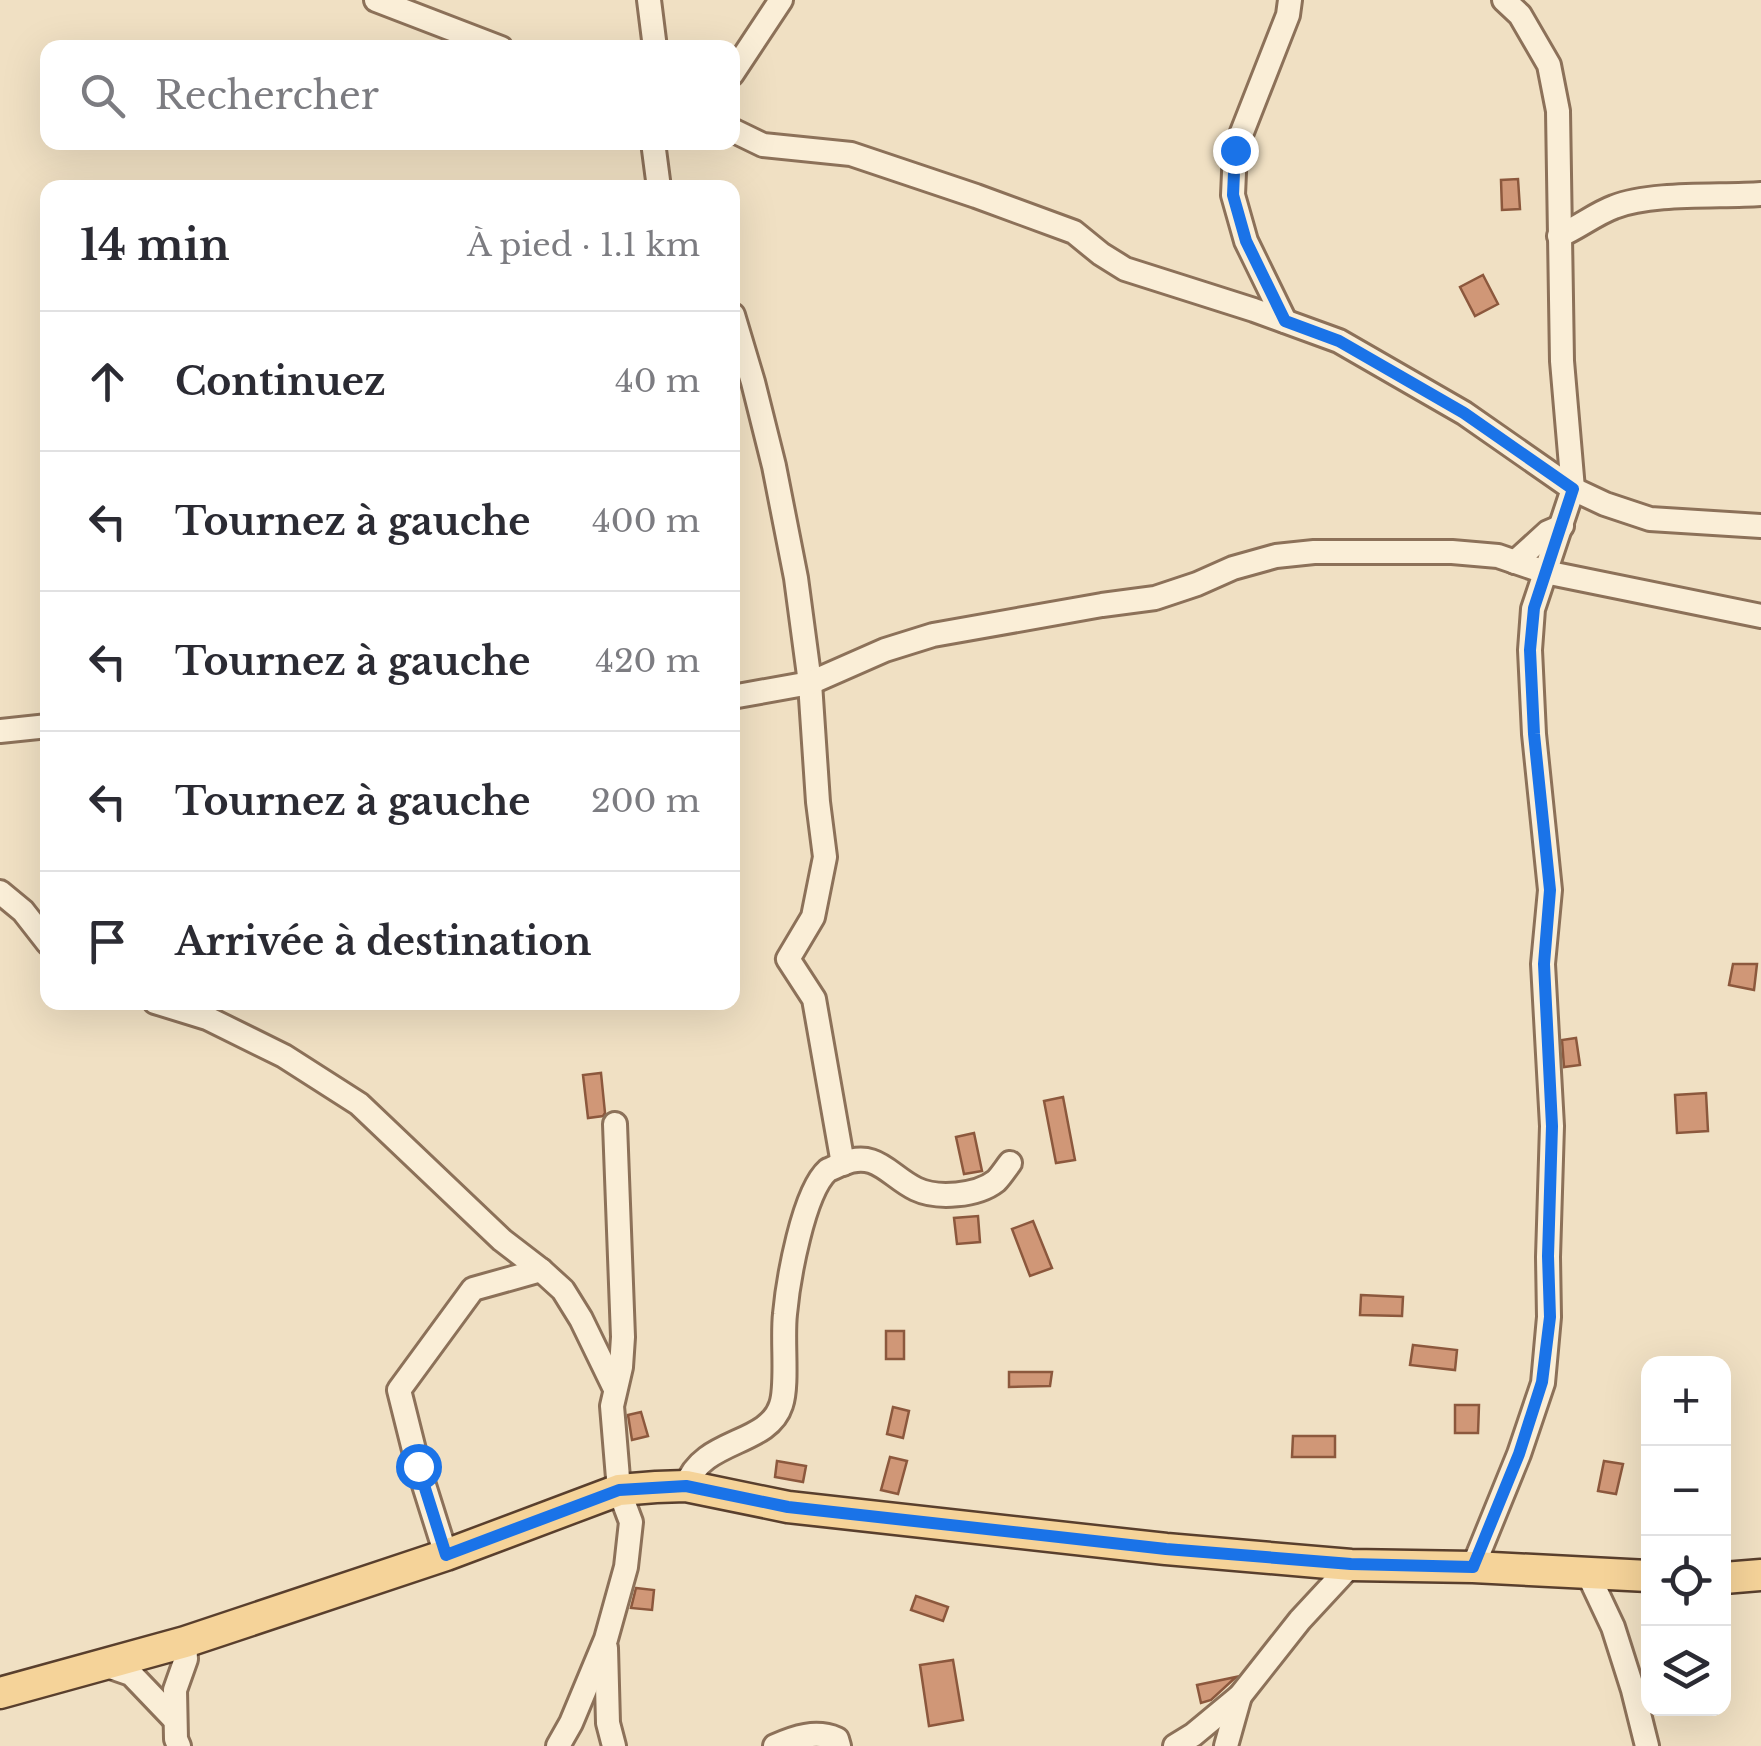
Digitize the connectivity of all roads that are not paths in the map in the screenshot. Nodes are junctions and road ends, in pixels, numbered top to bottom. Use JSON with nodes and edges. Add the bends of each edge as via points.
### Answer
{"nodes":[{"id":1,"x":376,"y":0,"type":"edge"},
{"id":2,"x":649,"y":0,"type":"edge"},
{"id":3,"x":781,"y":0,"type":"edge"},
{"id":4,"x":1290,"y":0,"type":"edge"},
{"id":5,"x":1504,"y":0,"type":"edge"},
{"id":6,"x":480,"y":40,"type":"edge"},
{"id":7,"x":654,"y":40,"type":"edge"},
{"id":8,"x":740,"y":62,"type":"edge"},
{"id":9,"x":740,"y":134,"type":"edge"},
{"id":10,"x":1761,"y":194,"type":"edge"},
{"id":11,"x":1559,"y":236,"type":"junction"},
{"id":12,"x":1285,"y":321,"type":"junction"},
{"id":13,"x":740,"y":337,"type":"edge"},
{"id":14,"x":1573,"y":489,"type":"junction"},
{"id":15,"x":1562,"y":526,"type":"junction"},
{"id":16,"x":1761,"y":526,"type":"edge"},
{"id":17,"x":1515,"y":562,"type":"junction"},
{"id":18,"x":1545,"y":572,"type":"junction"},
{"id":19,"x":1761,"y":616,"type":"edge"},
{"id":20,"x":810,"y":683,"type":"junction"},
{"id":21,"x":740,"y":696,"type":"edge"},
{"id":22,"x":40,"y":727,"type":"edge"},
{"id":23,"x":0,"y":731,"type":"edge"},
{"id":24,"x":0,"y":892,"type":"edge"},
{"id":25,"x":40,"y":932,"type":"edge"},
{"id":26,"x":180,"y":1010,"type":"edge"},
{"id":27,"x":615,"y":1124,"type":"dead end"},
{"id":28,"x":1010,"y":1163,"type":"dead end"},
{"id":29,"x":843,"y":1164,"type":"junction"},
{"id":30,"x":541,"y":1270,"type":"junction"},
{"id":31,"x":615,"y":1389,"type":"junction"},
{"id":32,"x":686,"y":1486,"type":"junction"},
{"id":33,"x":619,"y":1490,"type":"junction"},
{"id":34,"x":446,"y":1555,"type":"junction"},
{"id":35,"x":1351,"y":1564,"type":"junction"},
{"id":36,"x":1473,"y":1567,"type":"junction"},
{"id":37,"x":1588,"y":1574,"type":"junction"},
{"id":38,"x":1761,"y":1575,"type":"edge"},
{"id":39,"x":1641,"y":1576,"type":"edge"},
{"id":40,"x":1731,"y":1577,"type":"edge"},
{"id":41,"x":606,"y":1639,"type":"junction"},
{"id":42,"x":185,"y":1642,"type":"junction"},
{"id":43,"x":105,"y":1665,"type":"junction"},
{"id":44,"x":0,"y":1693,"type":"edge"},
{"id":45,"x":1240,"y":1696,"type":"junction"},
{"id":46,"x":175,"y":1720,"type":"junction"},
{"id":47,"x":179,"y":1746,"type":"edge"},
{"id":48,"x":558,"y":1746,"type":"edge"},
{"id":49,"x":614,"y":1746,"type":"edge"},
{"id":50,"x":774,"y":1746,"type":"edge"},
{"id":51,"x":839,"y":1746,"type":"edge"},
{"id":52,"x":1175,"y":1746,"type":"edge"},
{"id":53,"x":1226,"y":1746,"type":"edge"},
{"id":54,"x":1647,"y":1746,"type":"edge"}],
"edges":[{"from":1,"to":6,"type":"street"},
{"from":2,"to":7,"type":"street"},
{"from":3,"to":8,"type":"street"},
{"from":4,"to":12,"type":"street","via":[[1235,150],[1233,195],[1246,241]]},
{"from":5,"to":11,"type":"street","via":[[1548,64],[1558,111]]},
{"from":9,"to":12,"type":"street","via":[[763,145],[851,154],[976,196],[1074,232],[1126,269]]},
{"from":10,"to":11,"type":"street","via":[[1639,199]]},
{"from":11,"to":14,"type":"street"},
{"from":12,"to":14,"type":"street","via":[[1339,341],[1464,413]]},
{"from":13,"to":20,"type":"street","via":[[774,466]]},
{"from":14,"to":15,"type":"street"},
{"from":14,"to":16,"type":"street","via":[[1650,518]]},
{"from":15,"to":17,"type":"street"},
{"from":15,"to":18,"type":"street"},
{"from":17,"to":18,"type":"street"},
{"from":17,"to":20,"type":"street","via":[[1452,552],[1276,556],[1155,598],[934,636]]},
{"from":18,"to":19,"type":"street"},
{"from":18,"to":36,"type":"street","via":[[1530,650],[1550,890],[1544,964],[1552,1126],[1550,1317],[1542,1382]]},
{"from":20,"to":21,"type":"street"},
{"from":20,"to":29,"type":"street","via":[[825,857],[813,917],[788,959],[814,999]]},
{"from":22,"to":23,"type":"street"},
{"from":24,"to":25,"type":"street"},
{"from":26,"to":30,"type":"street","via":[[284,1056],[359,1104]]},
{"from":27,"to":31,"type":"street","via":[[623,1337]]},
{"from":28,"to":29,"type":"street","via":[[996,1180],[958,1194],[914,1188],[869,1160]]},
{"from":29,"to":32,"type":"street","via":[[828,1170],[800,1231],[785,1314],[782,1403],[774,1420],[702,1460]]},
{"from":30,"to":31,"type":"street","via":[[563,1290]]},
{"from":30,"to":34,"type":"street","via":[[473,1289],[399,1390]]},
{"from":31,"to":33,"type":"street"},
{"from":32,"to":33,"type":"main road"},
{"from":32,"to":35,"type":"main road","via":[[788,1507]]},
{"from":33,"to":34,"type":"main road"},
{"from":33,"to":41,"type":"street","via":[[632,1522]]},
{"from":34,"to":42,"type":"main road"},
{"from":35,"to":36,"type":"main road"},
{"from":35,"to":45,"type":"street"},
{"from":36,"to":37,"type":"main road"},
{"from":37,"to":39,"type":"main road"},
{"from":37,"to":54,"type":"street","via":[[1613,1627]]},
{"from":38,"to":40,"type":"main road"},
{"from":41,"to":48,"type":"street"},
{"from":41,"to":49,"type":"street"},
{"from":42,"to":43,"type":"main road"},
{"from":42,"to":46,"type":"street"},
{"from":43,"to":44,"type":"main road"},
{"from":43,"to":46,"type":"street","via":[[131,1674]]},
{"from":45,"to":52,"type":"street"},
{"from":45,"to":53,"type":"street"},
{"from":46,"to":47,"type":"street"},
{"from":50,"to":51,"type":"street","via":[[824,1733]]}]}
